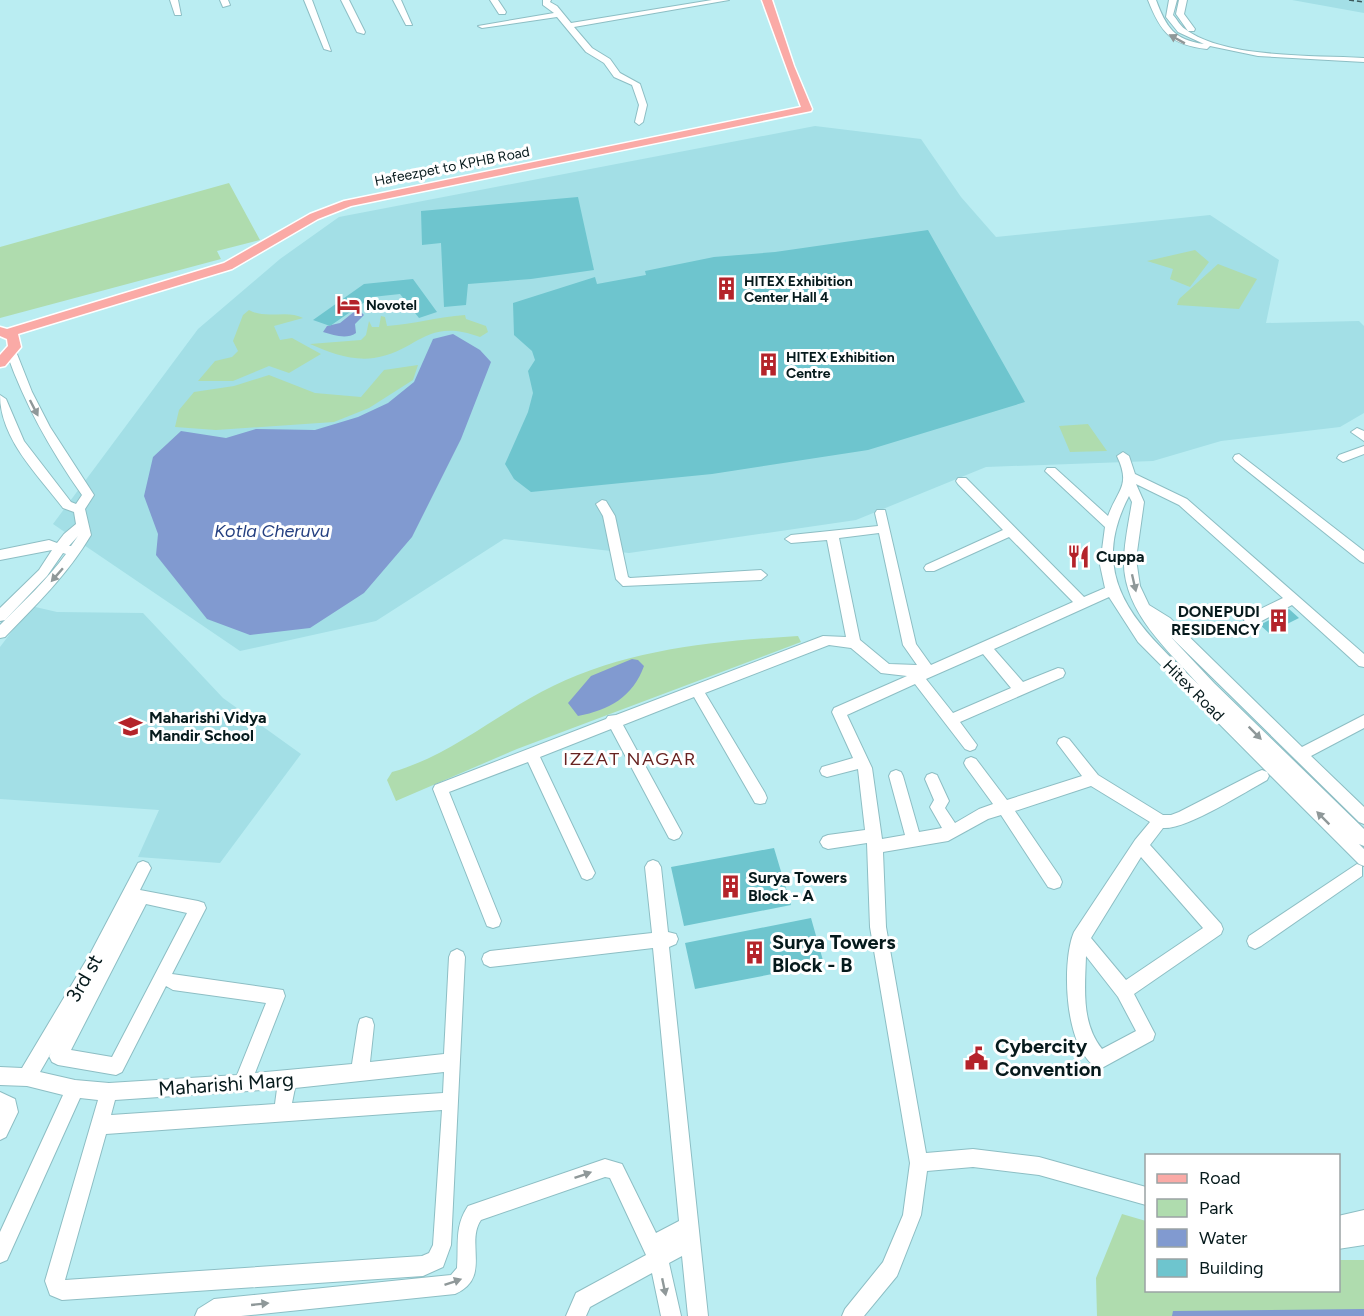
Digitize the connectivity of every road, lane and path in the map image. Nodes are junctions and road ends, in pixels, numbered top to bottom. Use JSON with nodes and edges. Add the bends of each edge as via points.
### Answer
{"nodes":[{"id":1,"x":174,"y":0,"type":"edge"},
{"id":2,"x":308,"y":0,"type":"edge"},
{"id":3,"x":345,"y":0,"type":"edge"},
{"id":4,"x":397,"y":0,"type":"edge"},
{"id":5,"x":494,"y":0,"type":"edge"},
{"id":6,"x":725,"y":0,"type":"edge"},
{"id":7,"x":767,"y":0,"type":"edge"},
{"id":8,"x":1152,"y":0,"type":"edge"},
{"id":9,"x":1173,"y":0,"type":"edge"},
{"id":10,"x":1183,"y":0,"type":"edge"},
{"id":11,"x":552,"y":6,"type":"edge"},
{"id":12,"x":502,"y":12,"type":"dead end"},
{"id":13,"x":178,"y":13,"type":"dead end"},
{"id":14,"x":480,"y":22,"type":"dead end"},
{"id":15,"x":409,"y":23,"type":"dead end"},
{"id":16,"x":568,"y":26,"type":"junction"},
{"id":17,"x":361,"y":32,"type":"dead end"},
{"id":18,"x":328,"y":49,"type":"dead end"},
{"id":19,"x":1224,"y":49,"type":"junction"},
{"id":20,"x":1360,"y":58,"type":"edge"},
{"id":21,"x":639,"y":122,"type":"dead end"},
{"id":22,"x":9,"y":339,"type":"edge"},
{"id":23,"x":0,"y":363,"type":"edge"},
{"id":24,"x":0,"y":399,"type":"edge"},
{"id":25,"x":1364,"y":450,"type":"edge"},
{"id":26,"x":1123,"y":456,"type":"dead end"},
{"id":27,"x":1239,"y":458,"type":"dead end"},
{"id":28,"x":1343,"y":458,"type":"dead end"},
{"id":29,"x":1052,"y":471,"type":"dead end"},
{"id":30,"x":1130,"y":481,"type":"junction"},
{"id":31,"x":962,"y":482,"type":"dead end"},
{"id":32,"x":602,"y":504,"type":"dead end"},
{"id":33,"x":79,"y":509,"type":"junction"},
{"id":34,"x":881,"y":513,"type":"dead end"},
{"id":35,"x":1112,"y":526,"type":"junction"},
{"id":36,"x":81,"y":527,"type":"junction"},
{"id":37,"x":876,"y":530,"type":"dead end"},
{"id":38,"x":1011,"y":531,"type":"junction"},
{"id":39,"x":832,"y":535,"type":"junction"},
{"id":40,"x":791,"y":539,"type":"dead end"},
{"id":41,"x":61,"y":549,"type":"junction"},
{"id":42,"x":75,"y":552,"type":"junction"},
{"id":43,"x":0,"y":555,"type":"edge"},
{"id":44,"x":1364,"y":558,"type":"edge"},
{"id":45,"x":930,"y":568,"type":"dead end"},
{"id":46,"x":761,"y":575,"type":"dead end"},
{"id":47,"x":1112,"y":590,"type":"junction"},
{"id":48,"x":1082,"y":603,"type":"junction"},
{"id":49,"x":1296,"y":606,"type":"junction"},
{"id":50,"x":1143,"y":608,"type":"junction"},
{"id":51,"x":0,"y":616,"type":"edge"},
{"id":52,"x":1251,"y":620,"type":"dead end"},
{"id":53,"x":0,"y":633,"type":"edge"},
{"id":54,"x":854,"y":643,"type":"junction"},
{"id":55,"x":984,"y":646,"type":"junction"},
{"id":56,"x":1364,"y":662,"type":"edge"},
{"id":57,"x":1058,"y":673,"type":"dead end"},
{"id":58,"x":922,"y":674,"type":"junction"},
{"id":59,"x":696,"y":689,"type":"junction"},
{"id":60,"x":1021,"y":690,"type":"junction"},
{"id":61,"x":613,"y":720,"type":"junction"},
{"id":62,"x":951,"y":720,"type":"junction"},
{"id":63,"x":1364,"y":721,"type":"edge"},
{"id":64,"x":1064,"y":743,"type":"dead end"},
{"id":65,"x":970,"y":745,"type":"dead end"},
{"id":66,"x":531,"y":753,"type":"junction"},
{"id":67,"x":1300,"y":755,"type":"junction"},
{"id":68,"x":863,"y":761,"type":"junction"},
{"id":69,"x":971,"y":763,"type":"dead end"},
{"id":70,"x":826,"y":771,"type":"dead end"},
{"id":71,"x":896,"y":776,"type":"dead end"},
{"id":72,"x":1262,"y":776,"type":"dead end"},
{"id":73,"x":932,"y":779,"type":"dead end"},
{"id":74,"x":1093,"y":779,"type":"junction"},
{"id":75,"x":760,"y":798,"type":"dead end"},
{"id":76,"x":1004,"y":807,"type":"junction"},
{"id":77,"x":1364,"y":817,"type":"edge"},
{"id":78,"x":1166,"y":822,"type":"junction"},
{"id":79,"x":952,"y":832,"type":"junction"},
{"id":80,"x":674,"y":833,"type":"dead end"},
{"id":81,"x":1364,"y":839,"type":"edge"},
{"id":82,"x":914,"y":840,"type":"junction"},
{"id":83,"x":874,"y":841,"type":"junction"},
{"id":84,"x":828,"y":842,"type":"dead end"},
{"id":85,"x":1146,"y":843,"type":"junction"},
{"id":86,"x":1360,"y":865,"type":"edge"},
{"id":87,"x":653,"y":867,"type":"dead end"},
{"id":88,"x":140,"y":873,"type":"dead end"},
{"id":89,"x":587,"y":873,"type":"dead end"},
{"id":90,"x":1054,"y":882,"type":"dead end"},
{"id":91,"x":493,"y":921,"type":"dead end"},
{"id":92,"x":1080,"y":937,"type":"junction"},
{"id":93,"x":665,"y":939,"type":"junction"},
{"id":94,"x":1255,"y":941,"type":"dead end"},
{"id":95,"x":457,"y":957,"type":"dead end"},
{"id":96,"x":490,"y":959,"type":"dead end"},
{"id":97,"x":99,"y":964,"type":"junction"},
{"id":98,"x":173,"y":982,"type":"dead end"},
{"id":99,"x":1124,"y":991,"type":"junction"},
{"id":100,"x":366,"y":1025,"type":"dead end"},
{"id":101,"x":453,"y":1062,"type":"junction"},
{"id":102,"x":360,"y":1073,"type":"junction"},
{"id":103,"x":0,"y":1076,"type":"edge"},
{"id":104,"x":27,"y":1077,"type":"junction"},
{"id":105,"x":287,"y":1080,"type":"junction"},
{"id":106,"x":242,"y":1083,"type":"junction"},
{"id":107,"x":75,"y":1089,"type":"junction"},
{"id":108,"x":109,"y":1092,"type":"junction"},
{"id":109,"x":0,"y":1101,"type":"edge"},
{"id":110,"x":452,"y":1101,"type":"junction"},
{"id":111,"x":282,"y":1113,"type":"junction"},
{"id":112,"x":101,"y":1125,"type":"junction"},
{"id":113,"x":0,"y":1131,"type":"edge"},
{"id":114,"x":919,"y":1163,"type":"junction"},
{"id":115,"x":1145,"y":1196,"type":"edge"},
{"id":116,"x":1364,"y":1219,"type":"edge"},
{"id":117,"x":1340,"y":1225,"type":"edge"},
{"id":118,"x":689,"y":1233,"type":"junction"},
{"id":119,"x":1364,"y":1236,"type":"edge"},
{"id":120,"x":1340,"y":1240,"type":"edge"},
{"id":121,"x":655,"y":1251,"type":"junction"},
{"id":122,"x":0,"y":1253,"type":"edge"},
{"id":123,"x":205,"y":1316,"type":"edge"},
{"id":124,"x":576,"y":1316,"type":"edge"},
{"id":125,"x":670,"y":1316,"type":"edge"},
{"id":126,"x":698,"y":1316,"type":"edge"},
{"id":127,"x":852,"y":1316,"type":"edge"}],
"edges":[{"from":1,"to":13,"type":"street"},
{"from":2,"to":18,"type":"street"},
{"from":3,"to":17,"type":"street"},
{"from":4,"to":15,"type":"street"},
{"from":5,"to":12,"type":"street"},
{"from":6,"to":16,"type":"street"},
{"from":7,"to":22,"type":"main road","via":[[807,109],[805,114],[350,208],[312,223],[231,273]]},
{"from":19,"to":8,"type":"street","one_way":true,"via":[[1188,45],[1168,35]]},
{"from":9,"to":19,"type":"street","via":[[1169,15],[1175,25],[1196,39]]},
{"from":10,"to":20,"type":"street","via":[[1179,8],[1182,20],[1212,40],[1268,51]]},
{"from":11,"to":14,"type":"street"},
{"from":11,"to":16,"type":"street"},
{"from":16,"to":21,"type":"street","via":[[617,75],[636,84],[643,105]]},
{"from":19,"to":20,"type":"street"},
{"from":22,"to":23,"type":"main road"},
{"from":22,"to":33,"type":"street","one_way":true,"via":[[24,388],[52,443],[88,495]]},
{"from":24,"to":33,"type":"street","via":[[19,441],[67,505]]},
{"from":25,"to":28,"type":"street"},
{"from":26,"to":30,"type":"street","name":"Hitex Road"},
{"from":27,"to":44,"type":"street"},
{"from":29,"to":35,"type":"street"},
{"from":30,"to":35,"type":"street","name":"Hitex Road"},
{"from":30,"to":49,"type":"street","via":[[1176,497]]},
{"from":30,"to":50,"type":"street","name":"Hitex Road","one_way":true,"via":[[1138,502],[1130,559],[1134,586]]},
{"from":31,"to":38,"type":"street"},
{"from":32,"to":46,"type":"street","via":[[609,516],[622,579],[628,583]]},
{"from":33,"to":36,"type":"street"},
{"from":34,"to":58,"type":"street","via":[[910,645]]},
{"from":35,"to":47,"type":"street","name":"Hitex Road","via":[[1107,558]]},
{"from":36,"to":41,"type":"street"},
{"from":36,"to":42,"type":"street","via":[[85,535]]},
{"from":37,"to":39,"type":"street"},
{"from":38,"to":45,"type":"street"},
{"from":38,"to":48,"type":"street"},
{"from":39,"to":40,"type":"street"},
{"from":39,"to":54,"type":"street"},
{"from":41,"to":42,"type":"street"},
{"from":41,"to":43,"type":"street","via":[[49,545]]},
{"from":41,"to":51,"type":"street"},
{"from":42,"to":53,"type":"street","one_way":true,"via":[[58,576]]},
{"from":47,"to":48,"type":"street"},
{"from":86,"to":47,"type":"street","name":"Hitex Road","one_way":true,"via":[[1143,638]]},
{"from":48,"to":55,"type":"street"},
{"from":49,"to":52,"type":"street"},
{"from":49,"to":56,"type":"street"},
{"from":50,"to":67,"type":"street","via":[[1168,625]]},
{"from":50,"to":81,"type":"street","name":"Hitex Road","one_way":true,"via":[[1150,622],[1209,687]]},
{"from":54,"to":58,"type":"street","via":[[886,669]]},
{"from":54,"to":59,"type":"street","via":[[828,640],[809,645]]},
{"from":55,"to":58,"type":"street"},
{"from":55,"to":60,"type":"street"},
{"from":57,"to":60,"type":"street"},
{"from":58,"to":62,"type":"street"},
{"from":58,"to":68,"type":"street","via":[[839,712]]},
{"from":59,"to":61,"type":"street"},
{"from":59,"to":75,"type":"street"},
{"from":60,"to":62,"type":"street"},
{"from":61,"to":66,"type":"street"},
{"from":61,"to":80,"type":"street"},
{"from":62,"to":65,"type":"street"},
{"from":63,"to":67,"type":"street"},
{"from":64,"to":74,"type":"street"},
{"from":66,"to":89,"type":"street"},
{"from":66,"to":91,"type":"street","via":[[440,789]]},
{"from":67,"to":77,"type":"street"},
{"from":68,"to":70,"type":"street"},
{"from":68,"to":83,"type":"street"},
{"from":69,"to":76,"type":"street"},
{"from":71,"to":82,"type":"street"},
{"from":72,"to":78,"type":"street"},
{"from":73,"to":79,"type":"street","via":[[942,801],[937,807]]},
{"from":74,"to":76,"type":"street"},
{"from":74,"to":78,"type":"street"},
{"from":76,"to":79,"type":"street"},
{"from":76,"to":90,"type":"street"},
{"from":78,"to":85,"type":"street"},
{"from":79,"to":82,"type":"street"},
{"from":82,"to":83,"type":"street"},
{"from":83,"to":84,"type":"street"},
{"from":83,"to":114,"type":"street","via":[[878,927]]},
{"from":85,"to":92,"type":"street"},
{"from":85,"to":99,"type":"street","via":[[1215,929]]},
{"from":86,"to":94,"type":"street"},
{"from":87,"to":93,"type":"street"},
{"from":88,"to":97,"type":"street","name":"3rd st"},
{"from":92,"to":99,"type":"street"},
{"from":92,"to":99,"type":"street","via":[[1075,969],[1081,1028],[1087,1044],[1100,1060],[1147,1034]]},
{"from":93,"to":96,"type":"street"},
{"from":93,"to":118,"type":"street"},
{"from":95,"to":101,"type":"street"},
{"from":97,"to":97,"type":"street","via":[[142,896],[198,908],[117,1066],[58,1056]]},
{"from":97,"to":104,"type":"street","name":"3rd st"},
{"from":98,"to":106,"type":"street","via":[[278,996]]},
{"from":100,"to":102,"type":"street"},
{"from":101,"to":102,"type":"street","name":"Maharishi Marg"},
{"from":101,"to":110,"type":"street"},
{"from":102,"to":105,"type":"street","name":"Maharishi Marg"},
{"from":103,"to":104,"type":"street","name":"Maharishi Marg"},
{"from":104,"to":107,"type":"street","name":"Maharishi Marg"},
{"from":105,"to":106,"type":"street","name":"Maharishi Marg"},
{"from":105,"to":111,"type":"street"},
{"from":106,"to":108,"type":"street","name":"Maharishi Marg"},
{"from":107,"to":108,"type":"street","name":"Maharishi Marg"},
{"from":107,"to":122,"type":"street"},
{"from":108,"to":112,"type":"street"},
{"from":109,"to":113,"type":"street","via":[[9,1105],[9,1112]]},
{"from":110,"to":111,"type":"street"},
{"from":110,"to":112,"type":"street","via":[[442,1245],[436,1260],[423,1266],[62,1290],[55,1281]]},
{"from":111,"to":112,"type":"street"},
{"from":114,"to":115,"type":"street","via":[[973,1158],[1039,1166]]},
{"from":114,"to":127,"type":"street","via":[[912,1215],[890,1269]]},
{"from":116,"to":117,"type":"street"},
{"from":118,"to":121,"type":"street"},
{"from":118,"to":126,"type":"street"},
{"from":119,"to":120,"type":"street"},
{"from":123,"to":121,"type":"street","one_way":true,"via":[[214,1309],[455,1284],[467,1273],[467,1220],[475,1213],[605,1168],[616,1170]]},
{"from":121,"to":124,"type":"street","via":[[584,1300]]},
{"from":121,"to":125,"type":"street","one_way":true}]}
